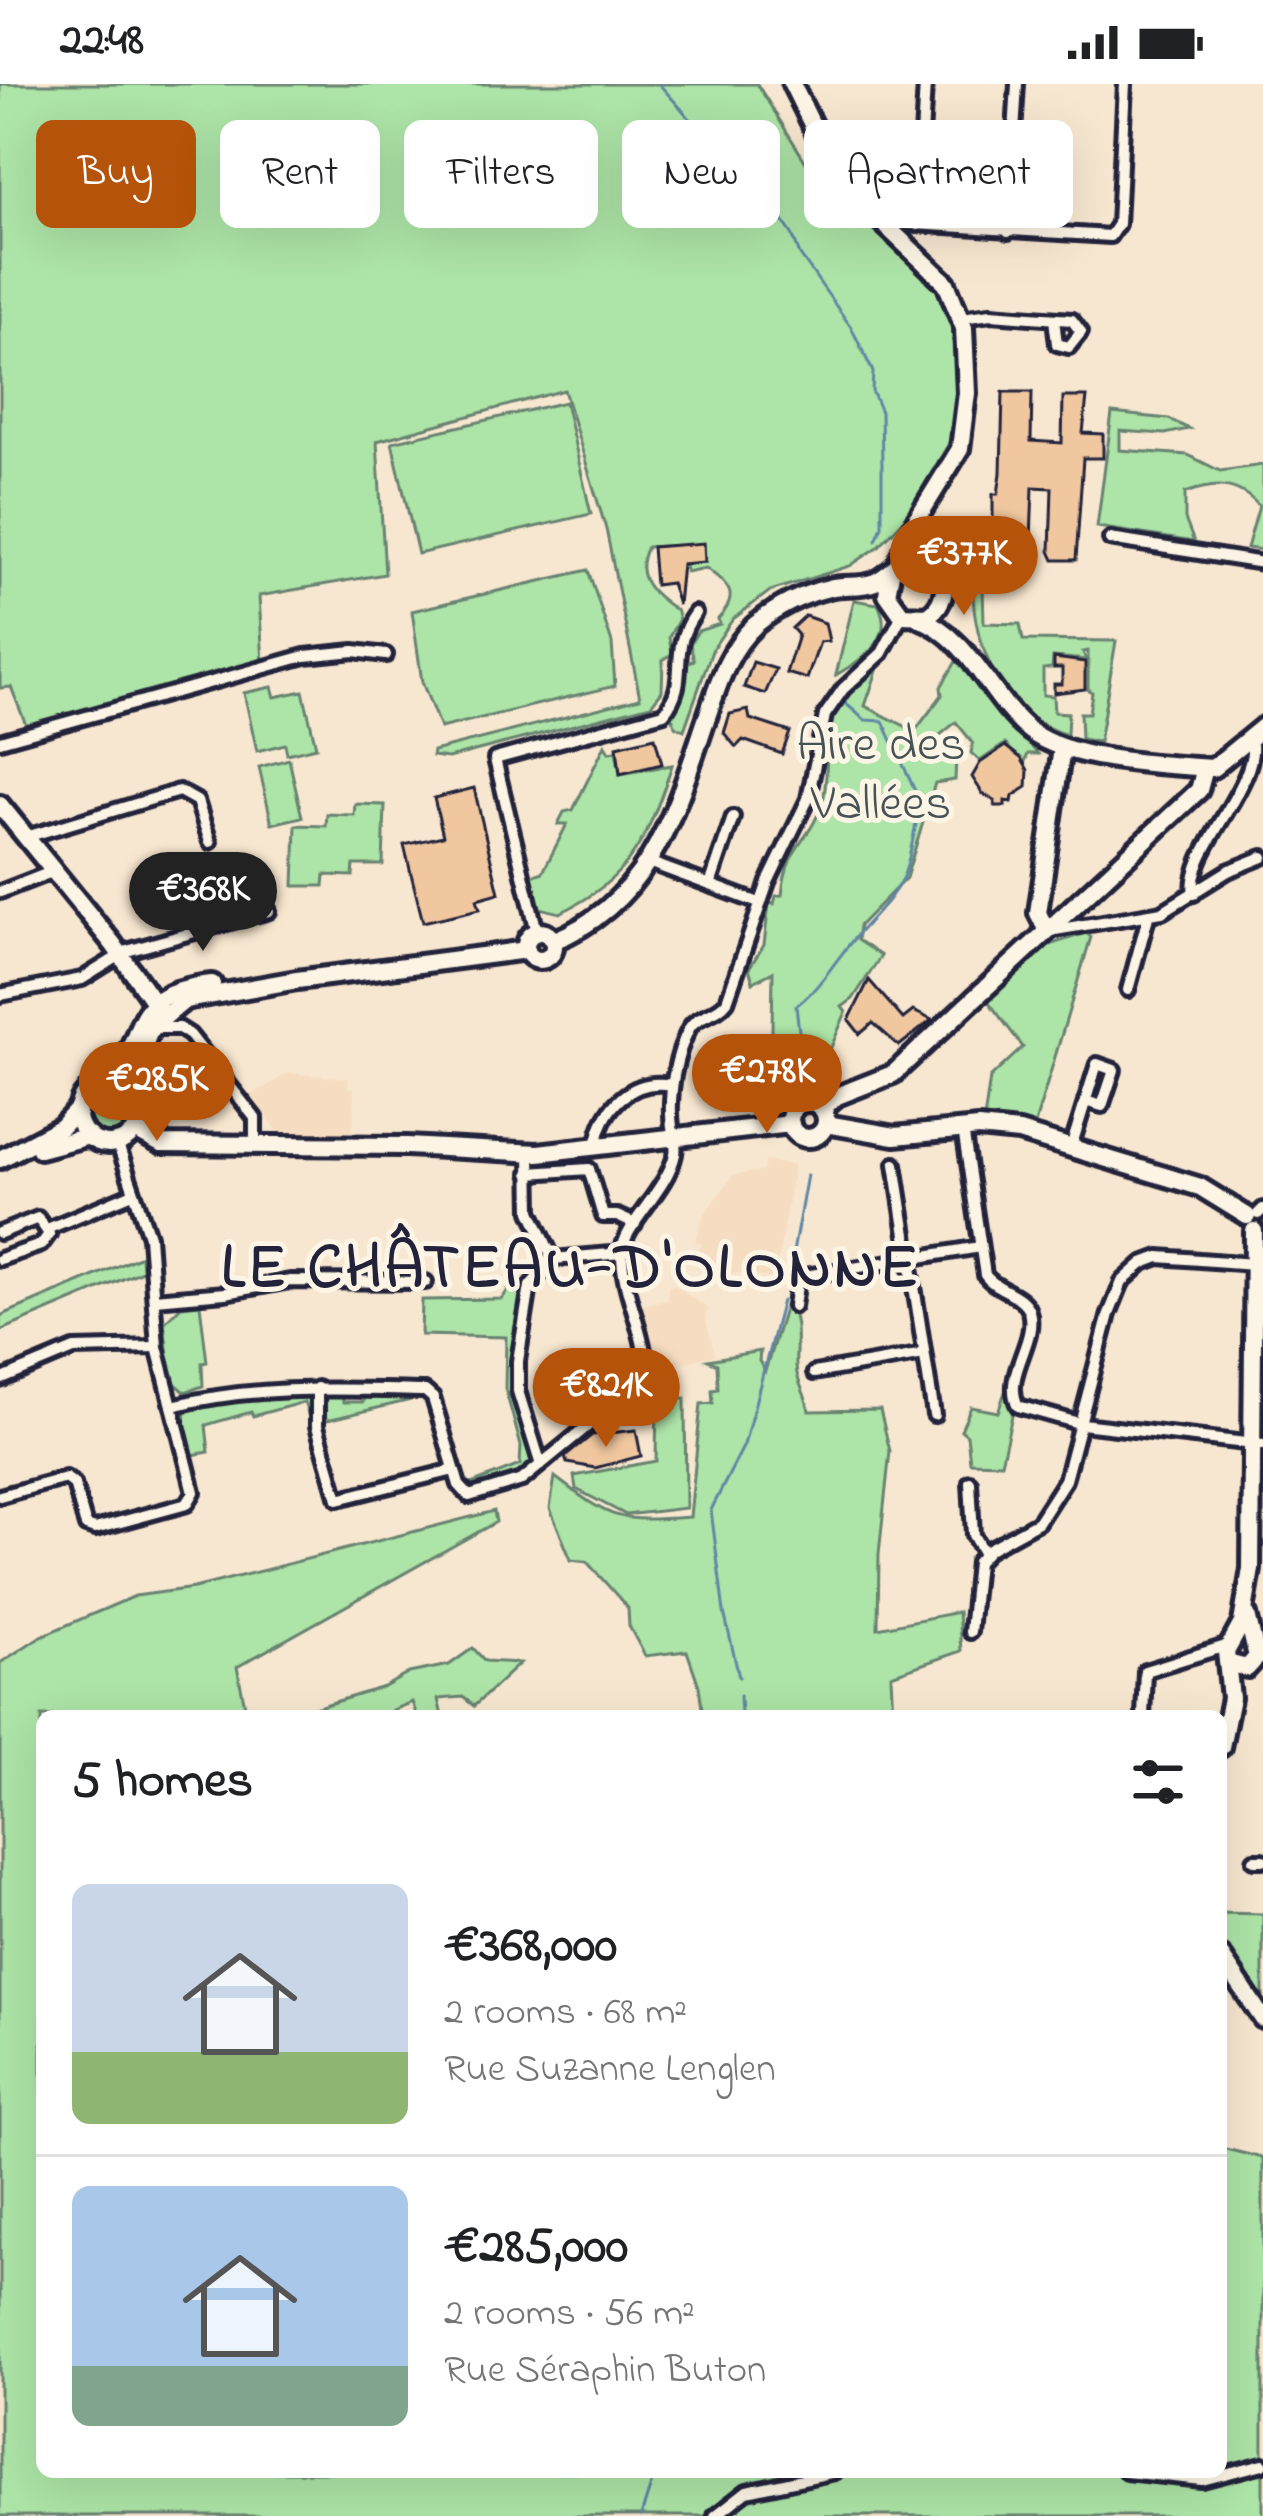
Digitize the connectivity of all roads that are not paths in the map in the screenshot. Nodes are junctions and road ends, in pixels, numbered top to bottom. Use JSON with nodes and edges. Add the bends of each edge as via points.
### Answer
{"nodes":[{"id":1,"x":792,"y":84,"type":"edge"},
{"id":2,"x":925,"y":84,"type":"edge"},
{"id":3,"x":1017,"y":84,"type":"edge"},
{"id":4,"x":1125,"y":84,"type":"edge"},
{"id":5,"x":923,"y":120,"type":"edge"},
{"id":6,"x":890,"y":228,"type":"edge"},
{"id":7,"x":956,"y":228,"type":"edge"},
{"id":8,"x":887,"y":230,"type":"junction"},
{"id":9,"x":1008,"y":232,"type":"junction"},
{"id":10,"x":961,"y":318,"type":"junction"},
{"id":11,"x":1054,"y":319,"type":"dead end"},
{"id":12,"x":934,"y":496,"type":"junction"},
{"id":13,"x":1111,"y":539,"type":"dead end"},
{"id":14,"x":1263,"y":563,"type":"edge"},
{"id":15,"x":933,"y":565,"type":"junction"},
{"id":16,"x":893,"y":571,"type":"junction"},
{"id":17,"x":812,"y":594,"type":"junction"},
{"id":18,"x":945,"y":597,"type":"junction"},
{"id":19,"x":889,"y":601,"type":"junction"},
{"id":20,"x":694,"y":613,"type":"dead end"},
{"id":21,"x":910,"y":617,"type":"junction"},
{"id":22,"x":386,"y":655,"type":"dead end"},
{"id":23,"x":971,"y":659,"type":"junction"},
{"id":24,"x":1257,"y":732,"type":"edge"},
{"id":25,"x":0,"y":741,"type":"edge"},
{"id":26,"x":1062,"y":748,"type":"junction"},
{"id":27,"x":1205,"y":768,"type":"junction"},
{"id":28,"x":0,"y":805,"type":"edge"},
{"id":29,"x":734,"y":818,"type":"dead end"},
{"id":30,"x":26,"y":837,"type":"junction"},
{"id":31,"x":210,"y":842,"type":"dead end"},
{"id":32,"x":1212,"y":847,"type":"junction"},
{"id":33,"x":1263,"y":857,"type":"edge"},
{"id":34,"x":651,"y":862,"type":"junction"},
{"id":35,"x":54,"y":871,"type":"junction"},
{"id":36,"x":1228,"y":872,"type":"junction"},
{"id":37,"x":710,"y":885,"type":"junction"},
{"id":38,"x":0,"y":892,"type":"edge"},
{"id":39,"x":1194,"y":893,"type":"junction"},
{"id":40,"x":760,"y":903,"type":"junction"},
{"id":41,"x":268,"y":910,"type":"dead end"},
{"id":42,"x":1066,"y":914,"type":"junction"},
{"id":43,"x":1148,"y":917,"type":"junction"},
{"id":44,"x":1094,"y":926,"type":"junction"},
{"id":45,"x":1047,"y":932,"type":"junction"},
{"id":46,"x":545,"y":937,"type":"junction"},
{"id":47,"x":121,"y":953,"type":"junction"},
{"id":48,"x":1128,"y":990,"type":"dead end"},
{"id":49,"x":0,"y":995,"type":"edge"},
{"id":50,"x":156,"y":1014,"type":"junction"},
{"id":51,"x":106,"y":1082,"type":"junction"},
{"id":52,"x":672,"y":1085,"type":"junction"},
{"id":53,"x":135,"y":1095,"type":"junction"},
{"id":54,"x":1085,"y":1100,"type":"dead end"},
{"id":55,"x":79,"y":1108,"type":"junction"},
{"id":56,"x":824,"y":1116,"type":"junction"},
{"id":57,"x":790,"y":1124,"type":"junction"},
{"id":58,"x":963,"y":1129,"type":"junction"},
{"id":59,"x":135,"y":1130,"type":"junction"},
{"id":60,"x":89,"y":1136,"type":"junction"},
{"id":61,"x":676,"y":1140,"type":"junction"},
{"id":62,"x":118,"y":1142,"type":"junction"},
{"id":63,"x":255,"y":1145,"type":"junction"},
{"id":64,"x":596,"y":1147,"type":"junction"},
{"id":65,"x":1071,"y":1147,"type":"junction"},
{"id":66,"x":530,"y":1154,"type":"junction"},
{"id":67,"x":2,"y":1158,"type":"edge"},
{"id":68,"x":895,"y":1164,"type":"dead end"},
{"id":69,"x":530,"y":1173,"type":"junction"},
{"id":70,"x":133,"y":1193,"type":"junction"},
{"id":71,"x":1258,"y":1219,"type":"edge"},
{"id":72,"x":635,"y":1224,"type":"junction"},
{"id":73,"x":46,"y":1228,"type":"junction"},
{"id":74,"x":0,"y":1234,"type":"edge"},
{"id":75,"x":980,"y":1247,"type":"junction"},
{"id":76,"x":622,"y":1253,"type":"junction"},
{"id":77,"x":909,"y":1257,"type":"junction"},
{"id":78,"x":0,"y":1259,"type":"edge"},
{"id":79,"x":553,"y":1259,"type":"junction"},
{"id":80,"x":1254,"y":1264,"type":"junction"},
{"id":81,"x":426,"y":1282,"type":"dead end"},
{"id":82,"x":154,"y":1299,"type":"junction"},
{"id":83,"x":794,"y":1306,"type":"dead end"},
{"id":84,"x":157,"y":1347,"type":"junction"},
{"id":85,"x":924,"y":1354,"type":"junction"},
{"id":86,"x":814,"y":1373,"type":"dead end"},
{"id":87,"x":0,"y":1380,"type":"edge"},
{"id":88,"x":317,"y":1388,"type":"junction"},
{"id":89,"x":172,"y":1406,"type":"junction"},
{"id":90,"x":934,"y":1415,"type":"dead end"},
{"id":91,"x":1082,"y":1424,"type":"junction"},
{"id":92,"x":1257,"y":1445,"type":"edge"},
{"id":93,"x":540,"y":1462,"type":"junction"},
{"id":94,"x":454,"y":1470,"type":"junction"},
{"id":95,"x":970,"y":1482,"type":"dead end"},
{"id":96,"x":0,"y":1496,"type":"edge"},
{"id":97,"x":984,"y":1554,"type":"junction"},
{"id":98,"x":1257,"y":1569,"type":"edge"},
{"id":99,"x":970,"y":1632,"type":"dead end"},
{"id":100,"x":1243,"y":1654,"type":"edge"},
{"id":101,"x":1144,"y":1710,"type":"edge"},
{"id":102,"x":1227,"y":1720,"type":"edge"},
{"id":103,"x":1227,"y":1965,"type":"edge"},
{"id":104,"x":1263,"y":2019,"type":"edge"},
{"id":105,"x":1263,"y":2464,"type":"edge"},
{"id":106,"x":1227,"y":2473,"type":"edge"},
{"id":107,"x":807,"y":2478,"type":"edge"},
{"id":108,"x":715,"y":2516,"type":"edge"}],
"edges":[{"from":1,"to":8,"type":"street","via":[[832,171]]},
{"from":2,"to":5,"type":"street"},
{"from":3,"to":9,"type":"street"},
{"from":4,"to":9,"type":"street","via":[[1114,233]]},
{"from":6,"to":8,"type":"street"},
{"from":7,"to":9,"type":"street"},
{"from":8,"to":10,"type":"street","via":[[946,283]]},
{"from":10,"to":11,"type":"street"},
{"from":10,"to":12,"type":"street","via":[[964,430]]},
{"from":12,"to":15,"type":"street","via":[[921,542]]},
{"from":12,"to":16,"type":"street"},
{"from":13,"to":14,"type":"street"},
{"from":15,"to":16,"type":"street","via":[[910,560]]},
{"from":15,"to":18,"type":"street"},
{"from":16,"to":17,"type":"street","via":[[867,585]]},
{"from":16,"to":19,"type":"street"},
{"from":17,"to":19,"type":"street"},
{"from":17,"to":34,"type":"street","via":[[771,613],[736,648]]},
{"from":18,"to":21,"type":"street","via":[[935,612]]},
{"from":18,"to":23,"type":"street"},
{"from":19,"to":21,"type":"street"},
{"from":20,"to":46,"type":"street","via":[[679,638],[677,689],[664,713],[495,759]]},
{"from":21,"to":23,"type":"street","via":[[946,632]]},
{"from":21,"to":40,"type":"street","via":[[825,715],[808,799]]},
{"from":22,"to":25,"type":"street","via":[[305,656]]},
{"from":23,"to":26,"type":"street","via":[[1022,723]]},
{"from":24,"to":27,"type":"street","via":[[1219,766]]},
{"from":24,"to":32,"type":"street","via":[[1247,782]]},
{"from":26,"to":27,"type":"street"},
{"from":26,"to":45,"type":"street","via":[[1038,913]]},
{"from":27,"to":42,"type":"street","via":[[1198,790]]},
{"from":28,"to":30,"type":"street"},
{"from":29,"to":37,"type":"street"},
{"from":30,"to":31,"type":"street","via":[[179,791],[197,801]]},
{"from":30,"to":35,"type":"street"},
{"from":32,"to":36,"type":"street"},
{"from":32,"to":39,"type":"street","via":[[1192,881]]},
{"from":33,"to":36,"type":"street"},
{"from":34,"to":37,"type":"street"},
{"from":34,"to":46,"type":"street","via":[[612,907]]},
{"from":35,"to":38,"type":"street"},
{"from":35,"to":47,"type":"street"},
{"from":36,"to":39,"type":"street"},
{"from":37,"to":40,"type":"street"},
{"from":39,"to":43,"type":"street"},
{"from":40,"to":52,"type":"street","via":[[727,1001],[692,1024]]},
{"from":41,"to":47,"type":"street"},
{"from":42,"to":44,"type":"street"},
{"from":42,"to":45,"type":"street"},
{"from":43,"to":44,"type":"street"},
{"from":43,"to":48,"type":"street"},
{"from":44,"to":45,"type":"street"},
{"from":45,"to":56,"type":"street","via":[[893,1075],[841,1094]]},
{"from":46,"to":50,"type":"street","via":[[551,954],[544,959],[527,950],[192,986]]},
{"from":47,"to":49,"type":"street","via":[[82,980]]},
{"from":47,"to":50,"type":"street"},
{"from":50,"to":51,"type":"street"},
{"from":50,"to":53,"type":"street","via":[[136,1066]]},
{"from":50,"to":63,"type":"street","via":[[190,1035],[251,1112]]},
{"from":51,"to":53,"type":"street"},
{"from":51,"to":55,"type":"street","via":[[88,1091]]},
{"from":52,"to":61,"type":"street"},
{"from":52,"to":64,"type":"street","via":[[627,1091]]},
{"from":53,"to":59,"type":"street"},
{"from":54,"to":65,"type":"street"},
{"from":55,"to":60,"type":"street"},
{"from":55,"to":67,"type":"street","via":[[61,1127]]},
{"from":56,"to":57,"type":"street","via":[[812,1102],[800,1103]]},
{"from":56,"to":57,"type":"street","via":[[820,1134],[808,1138]]},
{"from":56,"to":58,"type":"street","via":[[895,1136]]},
{"from":57,"to":61,"type":"street"},
{"from":58,"to":65,"type":"street","via":[[1005,1129]]},
{"from":58,"to":75,"type":"street"},
{"from":59,"to":62,"type":"street"},
{"from":59,"to":63,"type":"street","via":[[161,1144]]},
{"from":60,"to":62,"type":"street"},
{"from":60,"to":67,"type":"street"},
{"from":61,"to":64,"type":"street"},
{"from":61,"to":72,"type":"street","via":[[658,1195]]},
{"from":62,"to":70,"type":"street"},
{"from":63,"to":66,"type":"street"},
{"from":64,"to":66,"type":"street"},
{"from":65,"to":71,"type":"street","via":[[1200,1187]]},
{"from":66,"to":69,"type":"street"},
{"from":68,"to":77,"type":"street"},
{"from":69,"to":72,"type":"street","via":[[589,1169],[603,1216]]},
{"from":69,"to":79,"type":"street","via":[[531,1211]]},
{"from":70,"to":73,"type":"street"},
{"from":70,"to":82,"type":"street","via":[[149,1236]]},
{"from":71,"to":80,"type":"street"},
{"from":72,"to":76,"type":"street"},
{"from":73,"to":74,"type":"street","via":[[34,1218]]},
{"from":73,"to":78,"type":"street","via":[[46,1242]]},
{"from":75,"to":77,"type":"street"},
{"from":75,"to":91,"type":"street","via":[[988,1281],[1028,1310],[1016,1403]]},
{"from":76,"to":79,"type":"street"},
{"from":76,"to":93,"type":"street","via":[[644,1338],[642,1402],[595,1420]]},
{"from":77,"to":83,"type":"street","via":[[805,1276]]},
{"from":77,"to":85,"type":"street"},
{"from":79,"to":93,"type":"street","via":[[530,1286],[518,1361],[518,1391]]},
{"from":80,"to":91,"type":"street","via":[[1170,1256],[1132,1271],[1115,1295]]},
{"from":80,"to":92,"type":"street"},
{"from":81,"to":82,"type":"street","via":[[290,1281]]},
{"from":82,"to":84,"type":"street"},
{"from":84,"to":87,"type":"street","via":[[82,1347]]},
{"from":84,"to":89,"type":"street"},
{"from":85,"to":86,"type":"street"},
{"from":85,"to":90,"type":"street"},
{"from":88,"to":89,"type":"street","via":[[242,1391]]},
{"from":88,"to":94,"type":"street","via":[[430,1394]]},
{"from":88,"to":94,"type":"street","via":[[317,1426],[338,1499]]},
{"from":89,"to":96,"type":"street","via":[[192,1499],[94,1529],[84,1522],[71,1480]]},
{"from":91,"to":92,"type":"street"},
{"from":91,"to":97,"type":"street","via":[[1047,1511]]},
{"from":92,"to":98,"type":"street"},
{"from":93,"to":94,"type":"street","via":[[523,1480],[469,1496]]},
{"from":95,"to":97,"type":"street","via":[[973,1534]]},
{"from":97,"to":99,"type":"street","via":[[974,1572]]},
{"from":98,"to":100,"type":"street"},
{"from":100,"to":101,"type":"street","via":[[1145,1671]]},
{"from":100,"to":102,"type":"street"},
{"from":103,"to":104,"type":"street"},
{"from":105,"to":106,"type":"street"},
{"from":107,"to":108,"type":"street","via":[[747,2491]]}]}
